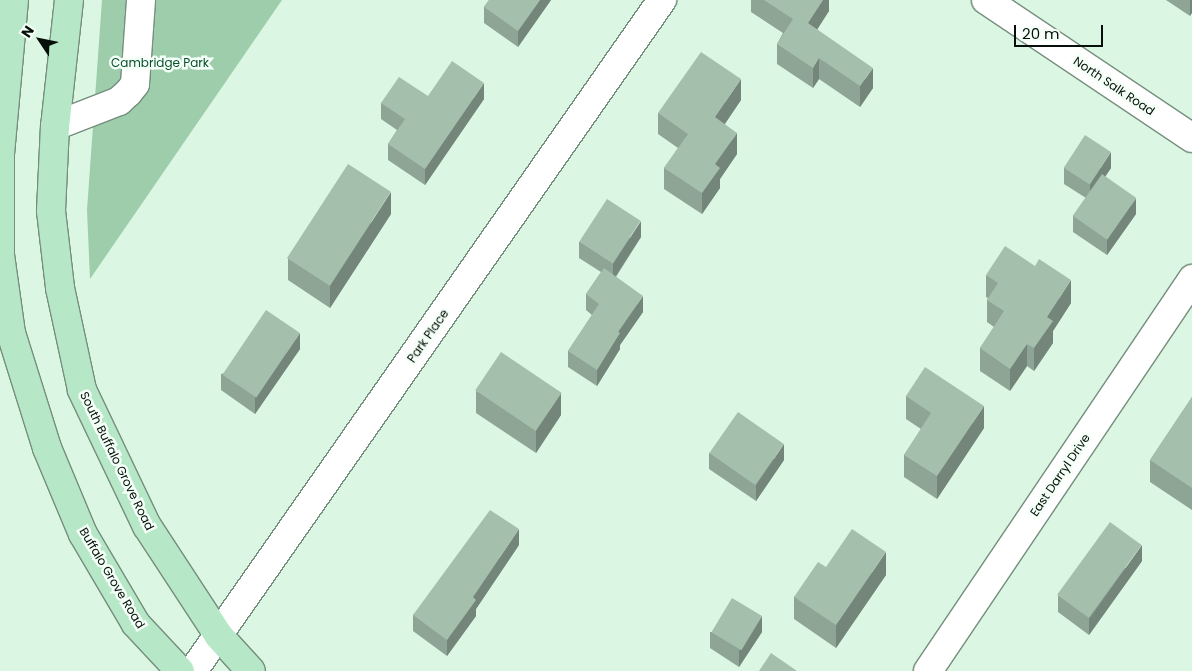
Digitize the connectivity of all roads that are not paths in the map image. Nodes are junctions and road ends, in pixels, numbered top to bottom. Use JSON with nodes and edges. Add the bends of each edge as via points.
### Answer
{"nodes":[{"id":1,"x":14,"y":0,"type":"edge"},
{"id":2,"x":69,"y":0,"type":"edge"},
{"id":3,"x":141,"y":0,"type":"edge"},
{"id":4,"x":662,"y":0,"type":"edge"},
{"id":5,"x":986,"y":0,"type":"edge"},
{"id":6,"x":55,"y":126,"type":"junction"},
{"id":7,"x":1192,"y":138,"type":"edge"},
{"id":8,"x":1192,"y":280,"type":"edge"},
{"id":9,"x":219,"y":636,"type":"junction"},
{"id":10,"x":180,"y":671,"type":"edge"},
{"id":11,"x":193,"y":671,"type":"edge"},
{"id":12,"x":251,"y":671,"type":"edge"},
{"id":13,"x":928,"y":671,"type":"edge"}],
"edges":[{"from":1,"to":10,"type":"main road","name":"Buffalo Grove Road","via":[[0,155],[0,255],[11,333],[47,448],[83,534],[136,624]]},
{"from":2,"to":6,"type":"main road","name":"South Buffalo Grove Road"},
{"from":3,"to":6,"type":"street","via":[[135,84],[119,101]]},
{"from":4,"to":9,"type":"street","name":"Park Place"},
{"from":5,"to":7,"type":"street","name":"North Salk Road"},
{"from":6,"to":9,"type":"main road","name":"South Buffalo Grove Road","via":[[51,211],[60,288],[82,390],[147,526]]},
{"from":8,"to":13,"type":"street","name":"East Darryl Drive"},
{"from":9,"to":11,"type":"street","name":"Park Place"},
{"from":9,"to":12,"type":"main road"}]}
